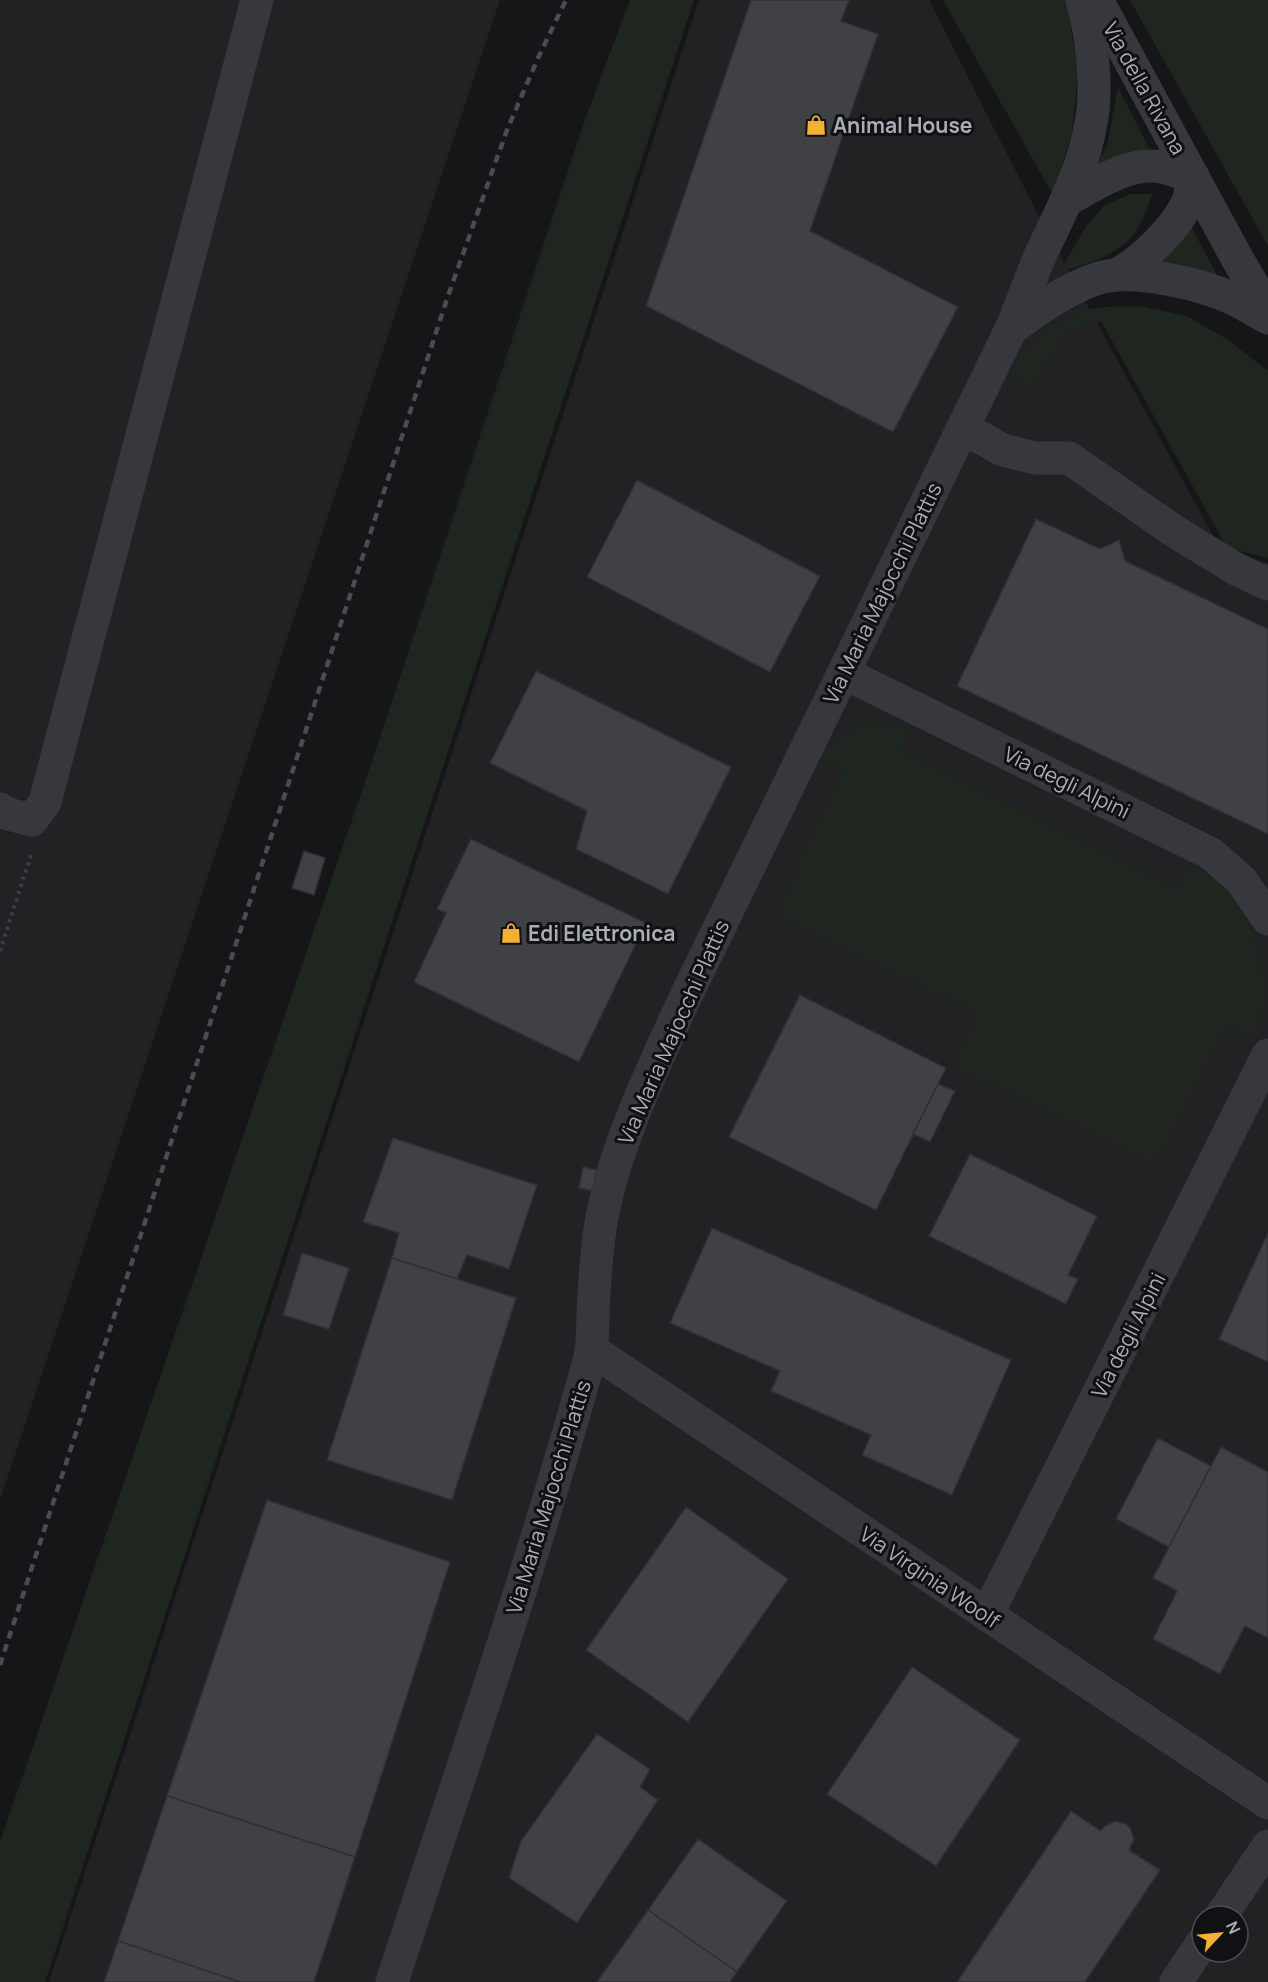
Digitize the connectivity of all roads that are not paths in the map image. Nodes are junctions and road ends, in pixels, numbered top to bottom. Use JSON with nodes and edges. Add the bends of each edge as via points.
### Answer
{"nodes":[{"id":1,"x":257,"y":0,"type":"edge"},
{"id":2,"x":1082,"y":0,"type":"edge"},
{"id":3,"x":1097,"y":0,"type":"edge"},
{"id":4,"x":1193,"y":177,"type":"junction"},
{"id":5,"x":1067,"y":200,"type":"junction"},
{"id":6,"x":1118,"y":274,"type":"junction"},
{"id":7,"x":1268,"y":311,"type":"edge"},
{"id":8,"x":1268,"y":318,"type":"edge"},
{"id":9,"x":1011,"y":329,"type":"junction"},
{"id":10,"x":963,"y":428,"type":"junction"},
{"id":11,"x":1268,"y":584,"type":"edge"},
{"id":12,"x":844,"y":673,"type":"junction"},
{"id":13,"x":0,"y":809,"type":"edge"},
{"id":14,"x":1268,"y":919,"type":"edge"},
{"id":15,"x":1268,"y":1055,"type":"edge"},
{"id":16,"x":592,"y":1350,"type":"junction"},
{"id":17,"x":987,"y":1615,"type":"junction"},
{"id":18,"x":1268,"y":1803,"type":"edge"},
{"id":19,"x":1268,"y":1846,"type":"edge"},
{"id":20,"x":1229,"y":1904,"type":"edge"},
{"id":21,"x":1190,"y":1962,"type":"edge"},
{"id":22,"x":392,"y":1982,"type":"edge"},
{"id":23,"x":1176,"y":1982,"type":"edge"}],
"edges":[{"from":1,"to":13,"type":"street","via":[[45,802],[32,820]]},
{"from":2,"to":5,"type":"street","name":"Via Maria Majocchi Plattis","via":[[1092,57],[1092,121]]},
{"from":3,"to":4,"type":"street","name":"Via della Rivana"},
{"from":4,"to":5,"type":"street","via":[[1160,167],[1133,168]]},
{"from":4,"to":6,"type":"street","name":"Via Maria Majocchi Plattis","via":[[1187,204],[1172,226],[1136,264]]},
{"from":4,"to":7,"type":"street","name":"Via della Rivana"},
{"from":5,"to":9,"type":"street","name":"Via Maria Majocchi Plattis"},
{"from":6,"to":8,"type":"street","name":"Via Maria Majocchi Plattis","via":[[1191,285],[1234,300]]},
{"from":6,"to":9,"type":"street","name":"Via Maria Majocchi Plattis","via":[[1065,292]]},
{"from":9,"to":10,"type":"street","name":"Via Maria Majocchi Plattis"},
{"from":10,"to":11,"type":"street","via":[[1003,450],[1035,458],[1069,458],[1174,531]]},
{"from":10,"to":12,"type":"street","name":"Via Maria Majocchi Plattis"},
{"from":12,"to":14,"type":"street","name":"Via degli Alpini","via":[[1210,852],[1241,880]]},
{"from":12,"to":16,"type":"street","name":"Via Maria Majocchi Plattis","via":[[684,1000],[624,1137],[601,1219]]},
{"from":15,"to":17,"type":"street","name":"Via degli Alpini"},
{"from":16,"to":17,"type":"street","name":"Via Virginia Woolf"},
{"from":16,"to":22,"type":"street","name":"Via Maria Majocchi Plattis","via":[[555,1480]]},
{"from":17,"to":18,"type":"street","name":"Via Virginia Woolf"},
{"from":19,"to":20,"type":"street"},
{"from":21,"to":23,"type":"street"}]}
